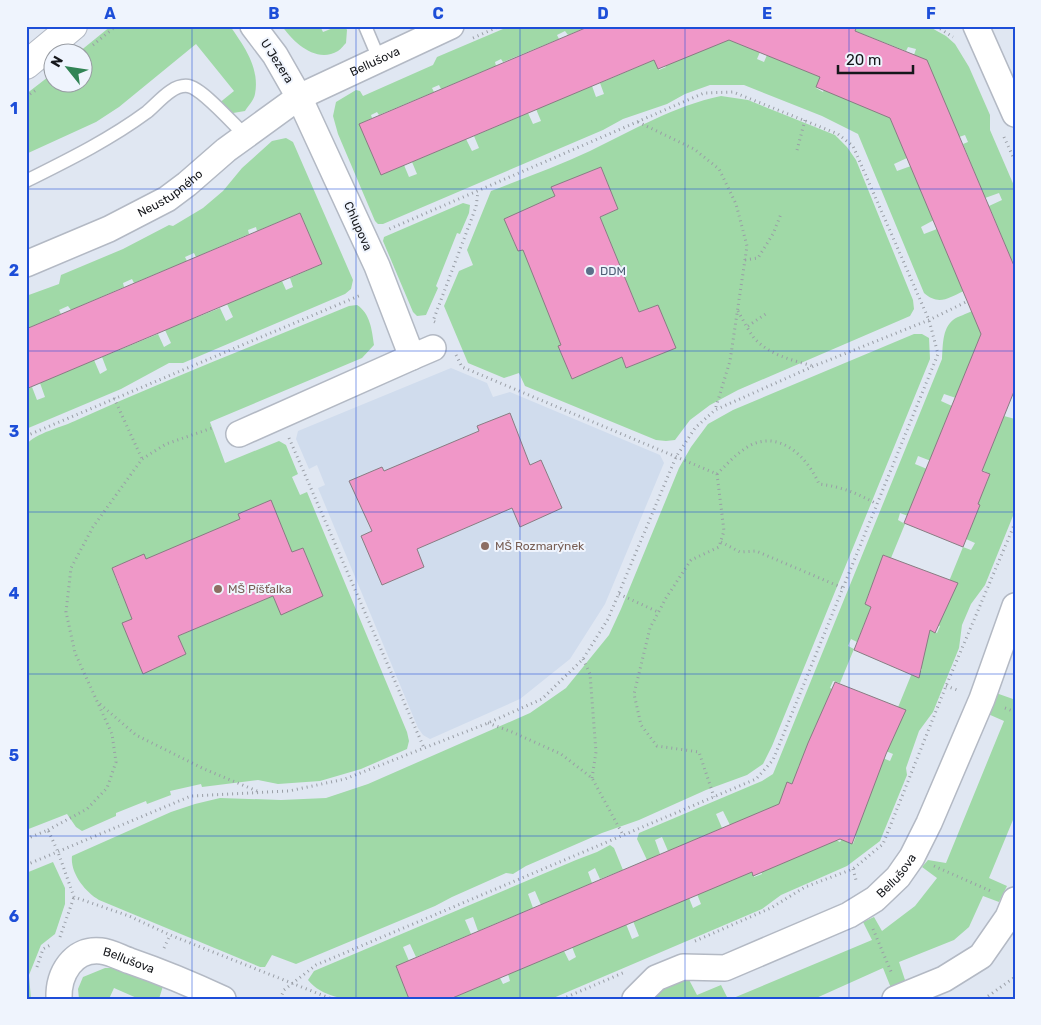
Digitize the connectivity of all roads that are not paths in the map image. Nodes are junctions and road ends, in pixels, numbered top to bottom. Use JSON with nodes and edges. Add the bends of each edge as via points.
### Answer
{"nodes":[{"id":1,"x":73,"y":26,"type":"edge"},
{"id":2,"x":253,"y":26,"type":"edge"},
{"id":3,"x":365,"y":26,"type":"edge"},
{"id":4,"x":976,"y":26,"type":"edge"},
{"id":5,"x":458,"y":34,"type":"edge"},
{"id":6,"x":379,"y":58,"type":"junction"},
{"id":7,"x":26,"y":65,"type":"edge"},
{"id":8,"x":299,"y":97,"type":"junction"},
{"id":9,"x":1015,"y":114,"type":"edge"},
{"id":10,"x":246,"y":136,"type":"junction"},
{"id":11,"x":26,"y":181,"type":"edge"},
{"id":12,"x":26,"y":264,"type":"edge"},
{"id":13,"x":228,"y":430,"type":"road end"},
{"id":14,"x":1015,"y":606,"type":"edge"},
{"id":15,"x":1014,"y":900,"type":"edge"},
{"id":16,"x":899,"y":997,"type":"edge"},
{"id":17,"x":59,"y":999,"type":"edge"},
{"id":18,"x":223,"y":999,"type":"edge"},
{"id":19,"x":635,"y":999,"type":"edge"}],
"edges":[{"from":1,"to":7,"type":"street"},
{"from":2,"to":8,"type":"street","name":"U Jezera","via":[[275,55]]},
{"from":3,"to":6,"type":"lane"},
{"from":4,"to":9,"type":"street"},
{"from":5,"to":6,"type":"street","name":"Bellušova"},
{"from":6,"to":8,"type":"street","name":"Bellušova"},
{"from":8,"to":10,"type":"street","name":"Neustupného"},
{"from":8,"to":13,"type":"street","name":"Chlupova","via":[[377,266],[433,351]]},
{"from":10,"to":11,"type":"lane","via":[[199,91],[187,86],[175,88],[146,112],[85,152]]},
{"from":10,"to":12,"type":"street","name":"Neustupného","via":[[167,199],[109,229]]},
{"from":14,"to":19,"type":"street","name":"Bellušova","via":[[982,699],[929,823],[898,876],[874,899],[849,915],[725,968],[683,968],[656,978]]},
{"from":15,"to":16,"type":"street","via":[[1008,917],[981,956],[944,978]]},
{"from":17,"to":18,"type":"street","name":"Bellušova","via":[[58,989],[69,964],[81,954],[102,951],[155,969]]}]}
